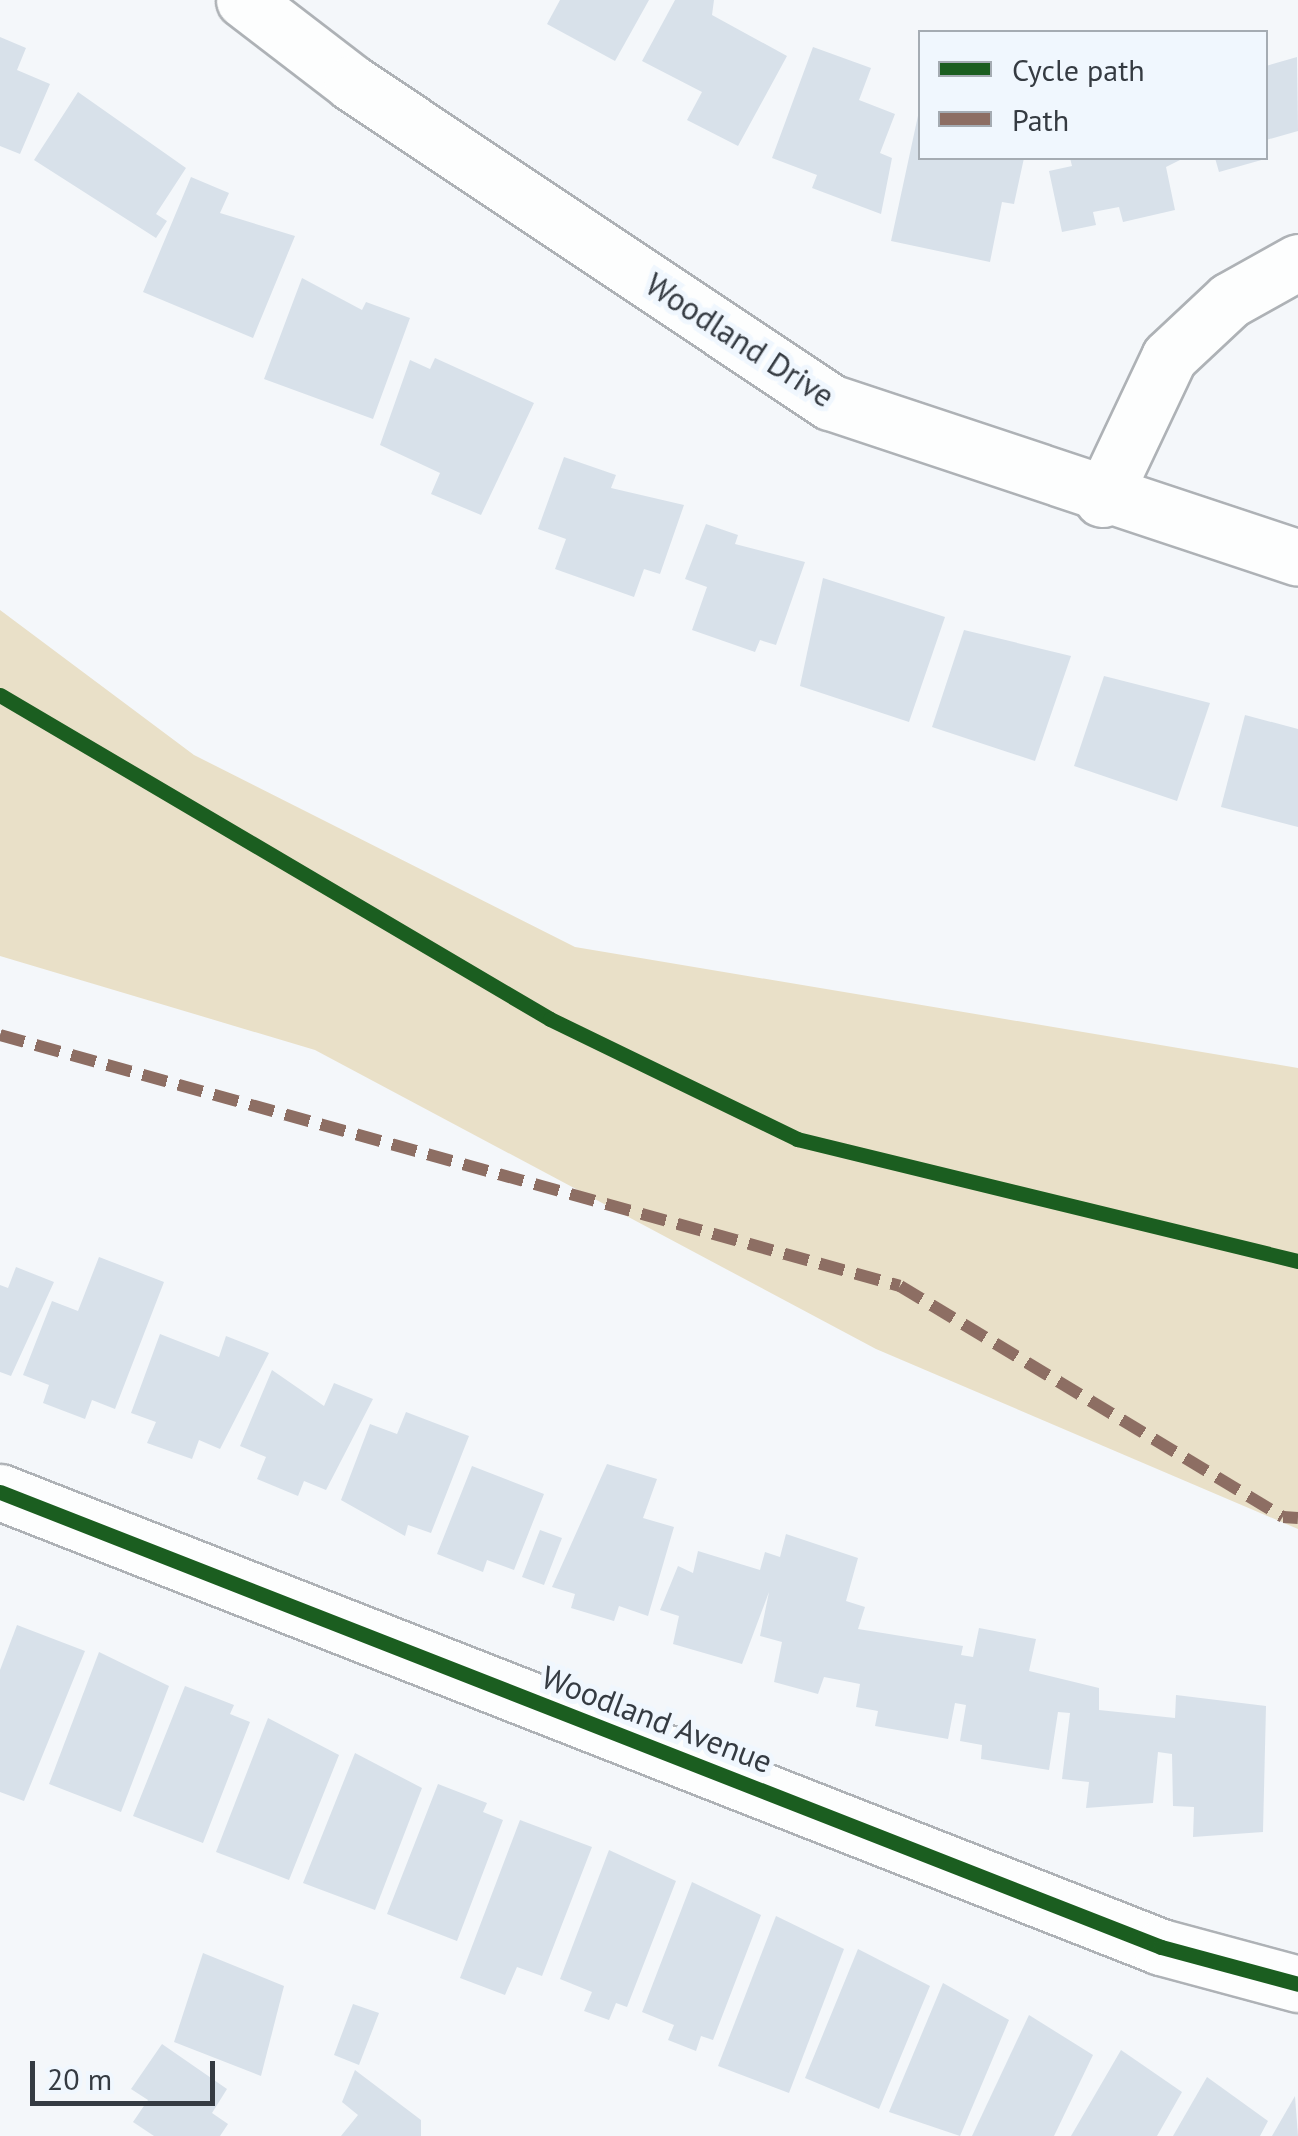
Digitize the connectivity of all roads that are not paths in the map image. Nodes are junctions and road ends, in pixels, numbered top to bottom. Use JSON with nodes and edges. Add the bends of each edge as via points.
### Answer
{"nodes":[{"id":1,"x":244,"y":0,"type":"edge"},
{"id":2,"x":1298,"y":262,"type":"edge"},
{"id":3,"x":1102,"y":498,"type":"junction"},
{"id":4,"x":1298,"y":558,"type":"edge"},
{"id":5,"x":0,"y":1492,"type":"edge"},
{"id":6,"x":1298,"y":1984,"type":"edge"}],
"edges":[{"from":1,"to":3,"type":"street","name":"Woodland Drive","via":[[352,83],[830,402]]},
{"from":2,"to":3,"type":"street","via":[[1230,300],[1170,357]]},
{"from":3,"to":4,"type":"street","name":"Woodland Drive"},
{"from":5,"to":6,"type":"street","name":"Woodland Avenue","via":[[1162,1947]]}]}
